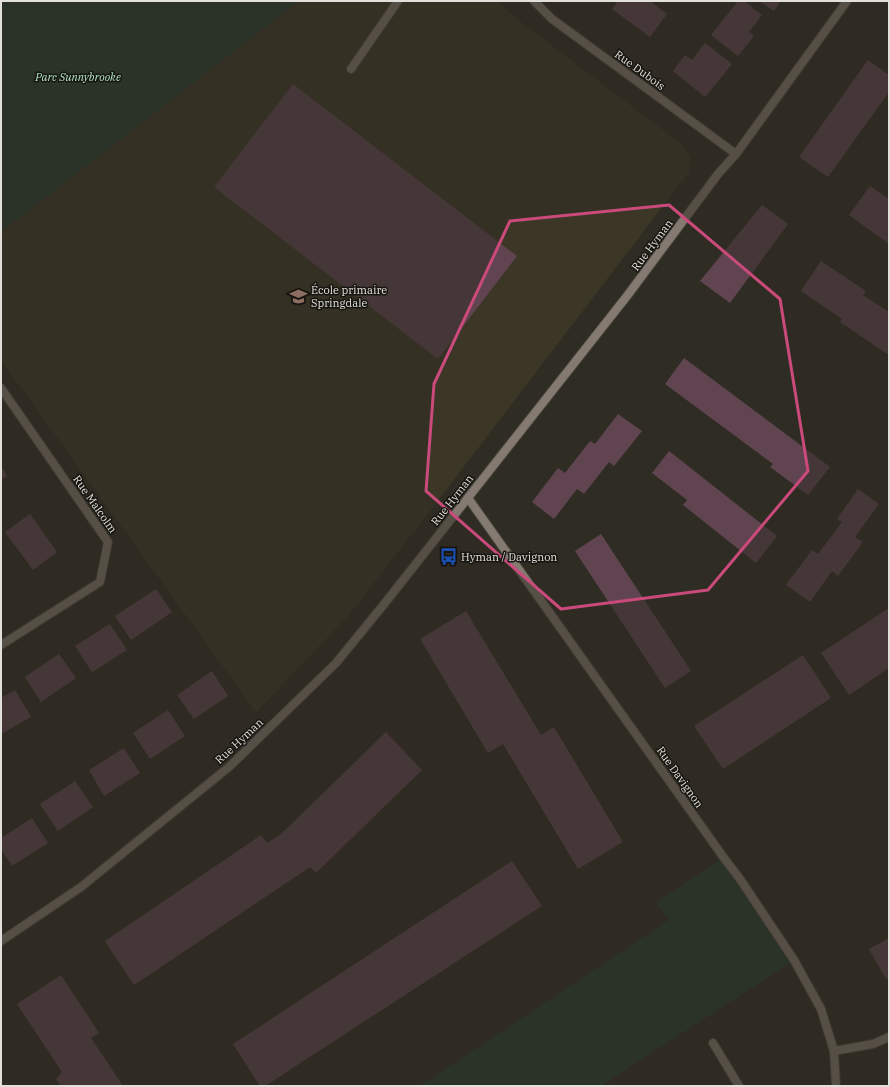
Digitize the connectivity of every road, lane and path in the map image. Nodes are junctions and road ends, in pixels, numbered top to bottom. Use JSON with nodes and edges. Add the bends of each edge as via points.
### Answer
{"nodes":[{"id":1,"x":398,"y":1,"type":"edge"},
{"id":2,"x":534,"y":1,"type":"edge"},
{"id":3,"x":847,"y":1,"type":"edge"},
{"id":4,"x":351,"y":69,"type":"dead end"},
{"id":5,"x":736,"y":154,"type":"junction"},
{"id":6,"x":1,"y":388,"type":"edge"},
{"id":7,"x":468,"y":498,"type":"junction"},
{"id":8,"x":1,"y":645,"type":"edge"},
{"id":9,"x":1,"y":941,"type":"edge"},
{"id":10,"x":889,"y":1037,"type":"edge"},
{"id":11,"x":713,"y":1043,"type":"dead end"},
{"id":12,"x":834,"y":1051,"type":"junction"},
{"id":13,"x":739,"y":1086,"type":"edge"},
{"id":14,"x":836,"y":1086,"type":"edge"}],
"edges":[{"from":1,"to":4,"type":"street"},
{"from":2,"to":5,"type":"street","name":"Rue Dubois","via":[[552,19]]},
{"from":3,"to":5,"type":"street","name":"Rue Hyman"},
{"from":5,"to":7,"type":"street","name":"Rue Hyman"},
{"from":6,"to":8,"type":"street","name":"Rue Malcolm","via":[[108,542],[100,582]]},
{"from":7,"to":9,"type":"street","name":"Rue Hyman","via":[[336,663],[229,767],[81,887]]},
{"from":7,"to":12,"type":"street","name":"Rue Davignon","via":[[790,953],[821,1009]]},
{"from":10,"to":12,"type":"street","via":[[873,1044]]},
{"from":11,"to":13,"type":"street"},
{"from":12,"to":14,"type":"street","name":"Rue Davignon"}]}
